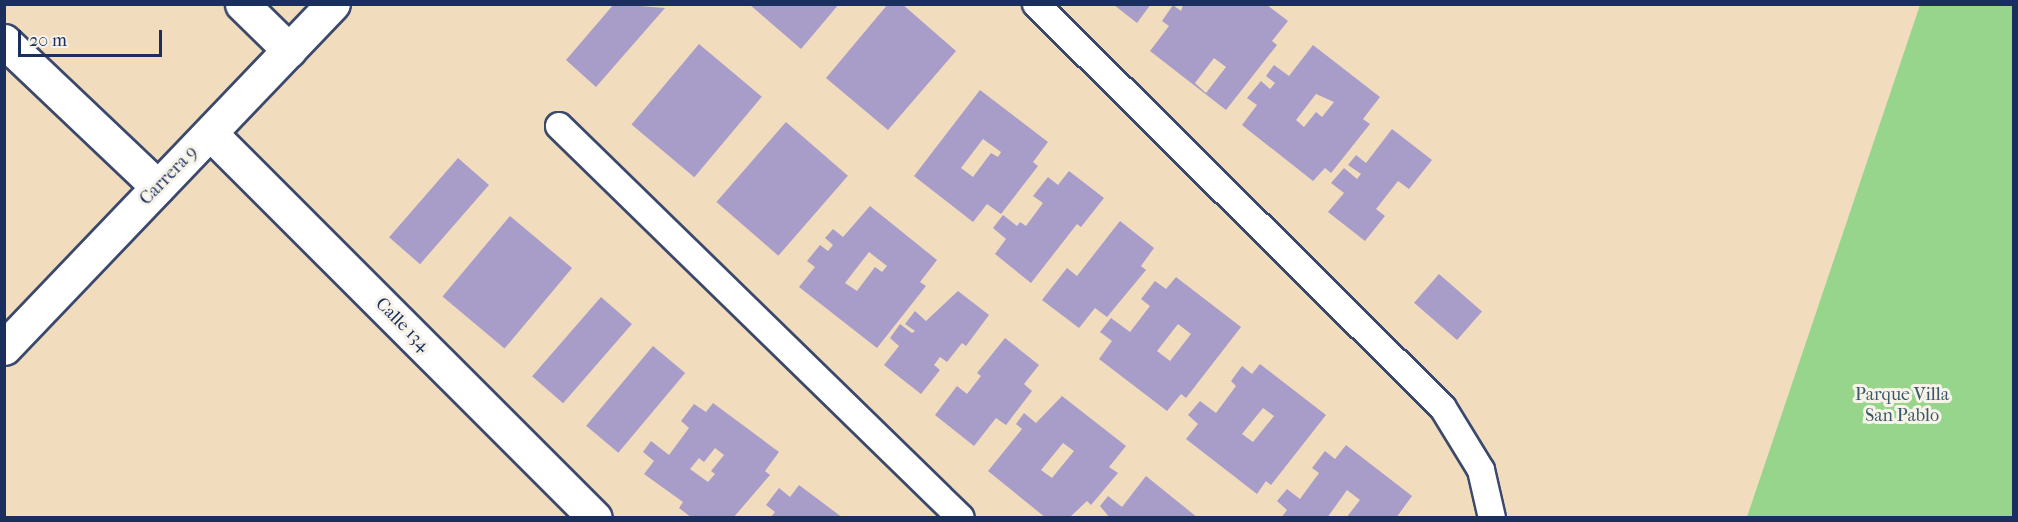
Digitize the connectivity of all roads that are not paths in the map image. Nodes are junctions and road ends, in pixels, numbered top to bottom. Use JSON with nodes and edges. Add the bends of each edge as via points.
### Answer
{"nodes":[{"id":1,"x":242,"y":4,"type":"edge"},
{"id":2,"x":333,"y":4,"type":"edge"},
{"id":3,"x":1036,"y":4,"type":"edge"},
{"id":4,"x":4,"y":41,"type":"edge"},
{"id":5,"x":289,"y":50,"type":"junction"},
{"id":6,"x":559,"y":126,"type":"dead end"},
{"id":7,"x":210,"y":133,"type":"junction"},
{"id":8,"x":158,"y":187,"type":"junction"},
{"id":9,"x":4,"y":348,"type":"edge"},
{"id":10,"x":595,"y":518,"type":"edge"},
{"id":11,"x":961,"y":518,"type":"edge"},
{"id":12,"x":1492,"y":518,"type":"edge"}],
"edges":[{"from":1,"to":5,"type":"street"},
{"from":2,"to":5,"type":"street","name":"Carrera 9"},
{"from":3,"to":12,"type":"lane","via":[[1443,408],[1480,470]]},
{"from":4,"to":8,"type":"street"},
{"from":5,"to":7,"type":"street","name":"Carrera 9"},
{"from":6,"to":11,"type":"lane"},
{"from":7,"to":8,"type":"street","name":"Carrera 9"},
{"from":7,"to":10,"type":"street","name":"Calle 134"},
{"from":8,"to":9,"type":"street","name":"Carrera 9"}]}
